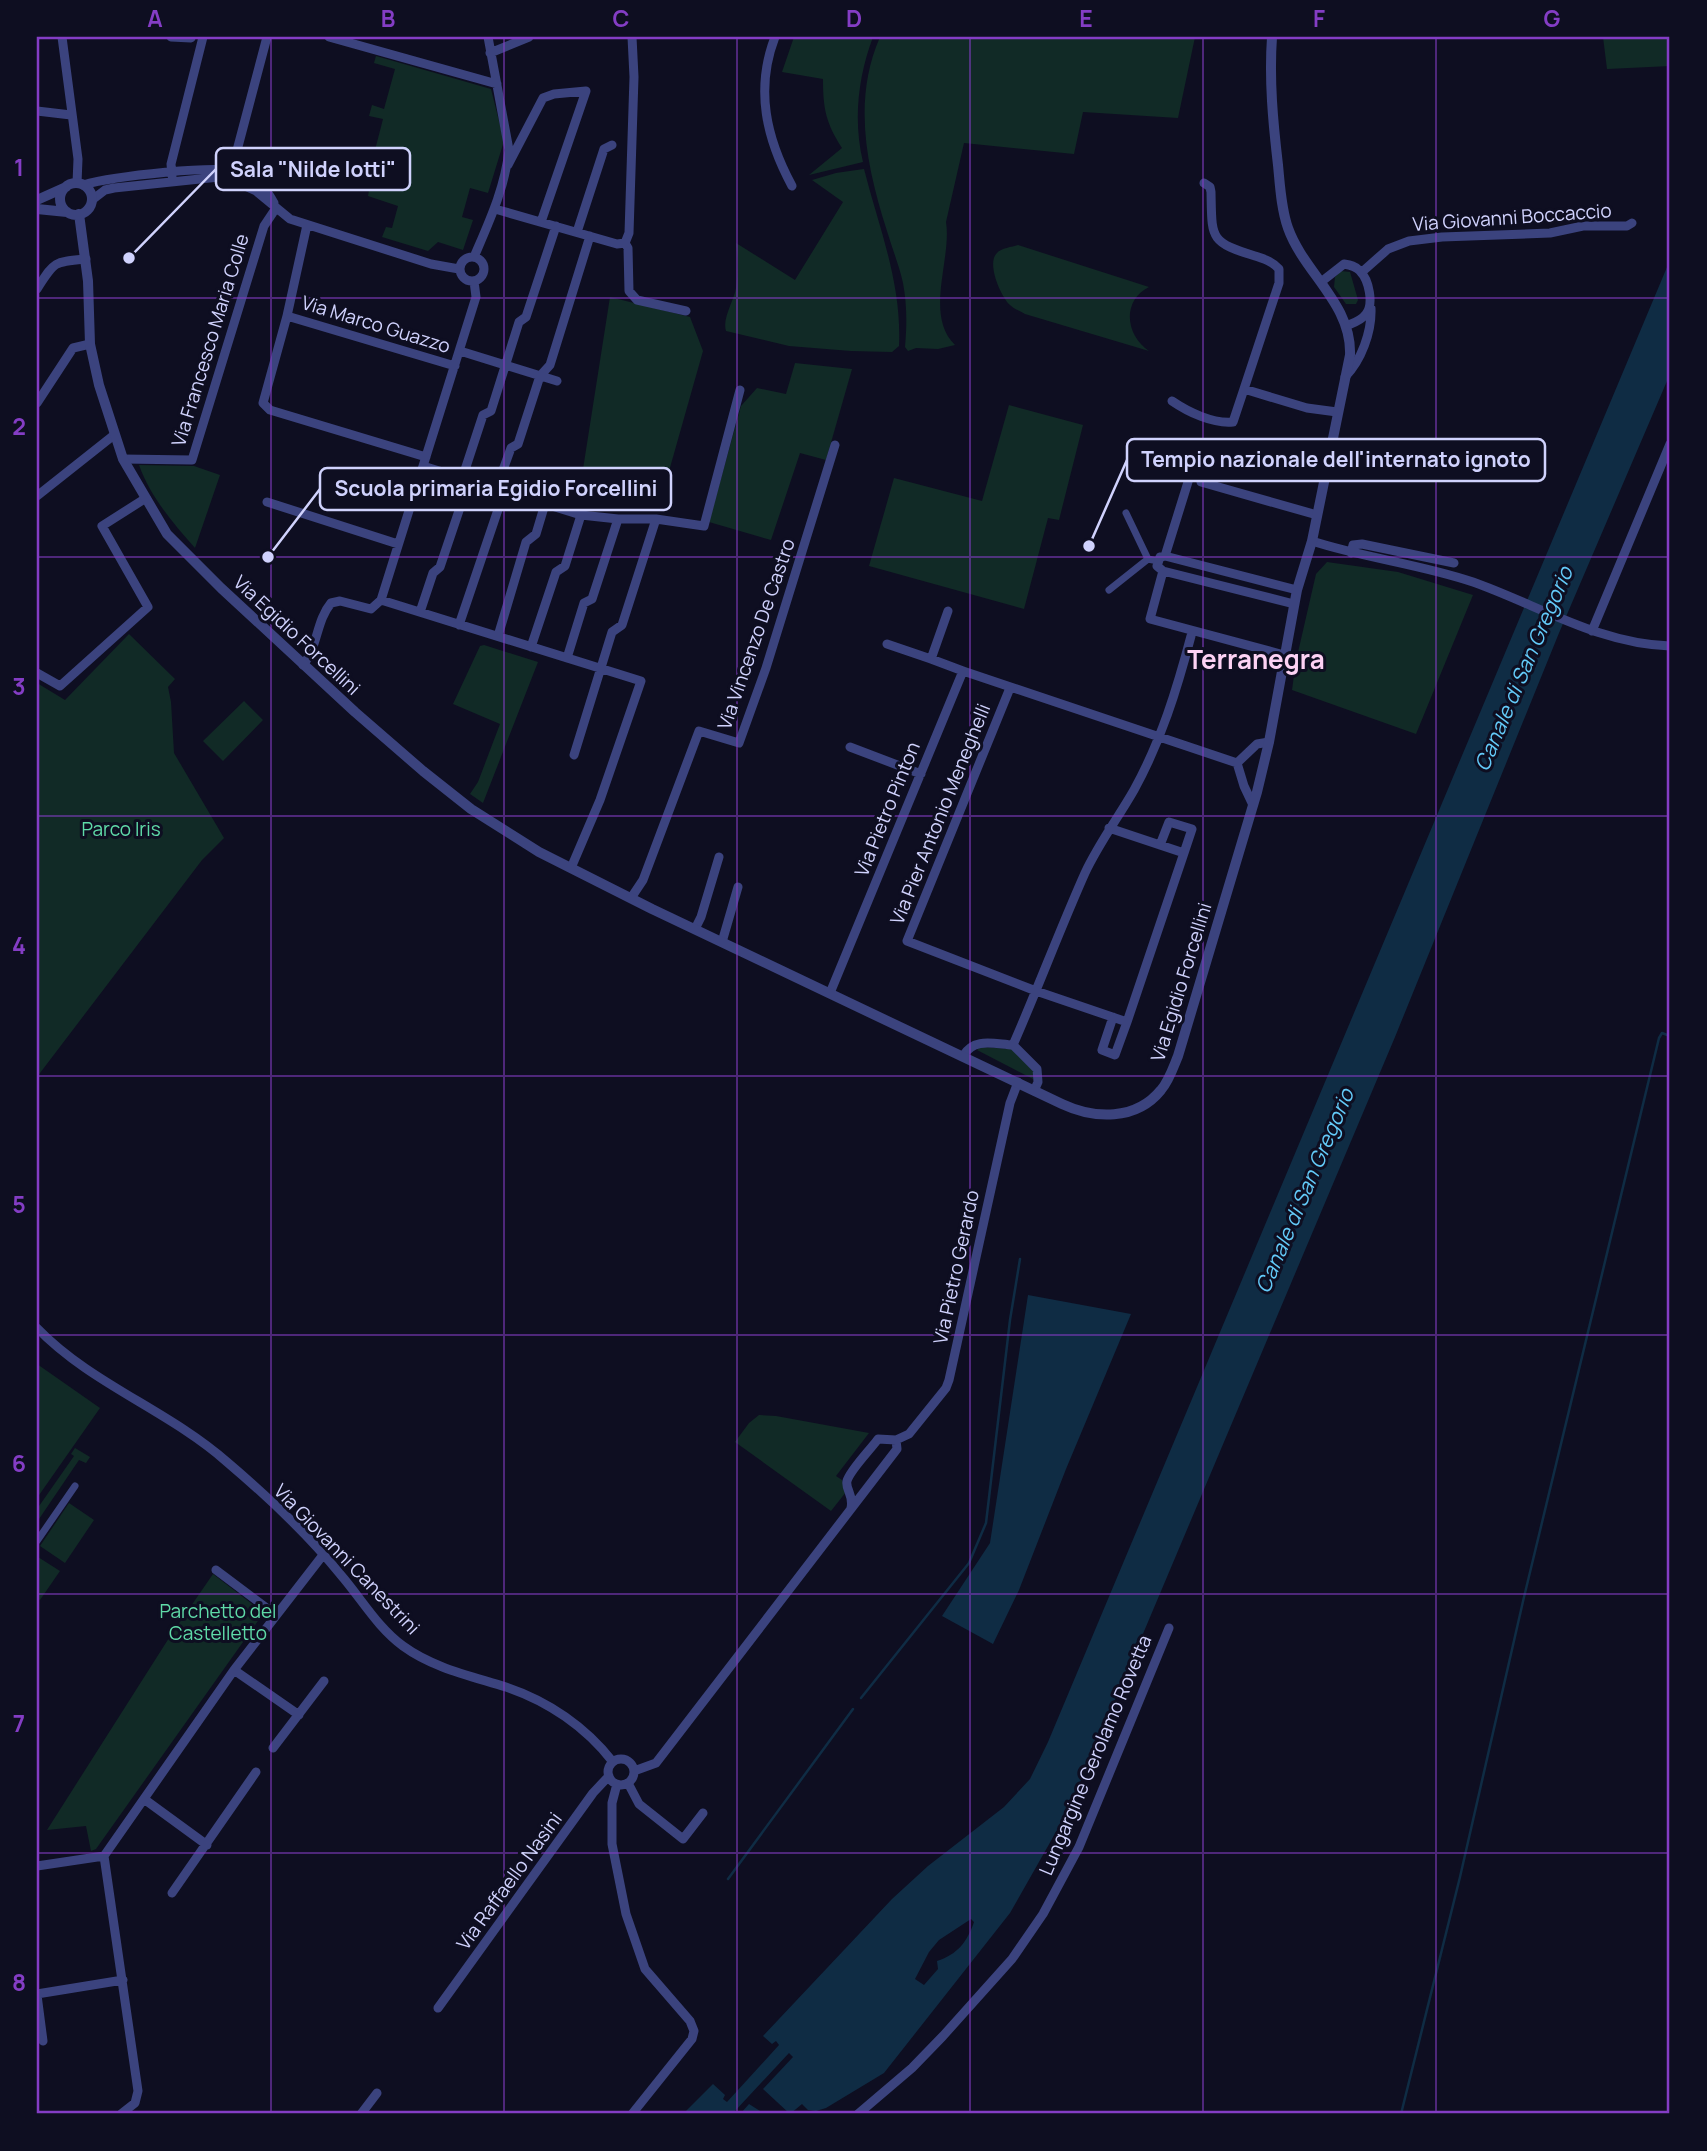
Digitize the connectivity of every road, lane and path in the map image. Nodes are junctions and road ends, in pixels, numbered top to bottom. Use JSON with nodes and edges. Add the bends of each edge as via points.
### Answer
{"nodes":[{"id":1,"x":62,"y":37,"type":"edge"},
{"id":2,"x":172,"y":37,"type":"edge"},
{"id":3,"x":267,"y":37,"type":"edge"},
{"id":4,"x":329,"y":37,"type":"edge"},
{"id":5,"x":488,"y":37,"type":"edge"},
{"id":6,"x":529,"y":37,"type":"edge"},
{"id":7,"x":632,"y":37,"type":"edge"},
{"id":8,"x":775,"y":37,"type":"edge"},
{"id":9,"x":1272,"y":37,"type":"edge"},
{"id":10,"x":197,"y":39,"type":"edge"},
{"id":11,"x":490,"y":53,"type":"junction"},
{"id":12,"x":497,"y":84,"type":"junction"},
{"id":13,"x":37,"y":111,"type":"edge"},
{"id":14,"x":71,"y":115,"type":"junction"},
{"id":15,"x":612,"y":145,"type":"dead end"},
{"id":16,"x":508,"y":165,"type":"junction"},
{"id":17,"x":230,"y":174,"type":"junction"},
{"id":18,"x":172,"y":177,"type":"junction"},
{"id":19,"x":1204,"y":183,"type":"dead end"},
{"id":20,"x":80,"y":184,"type":"junction"},
{"id":21,"x":792,"y":186,"type":"dead end"},
{"id":22,"x":66,"y":187,"type":"junction"},
{"id":23,"x":37,"y":200,"type":"edge"},
{"id":24,"x":92,"y":200,"type":"junction"},
{"id":25,"x":276,"y":208,"type":"junction"},
{"id":26,"x":37,"y":209,"type":"edge"},
{"id":27,"x":495,"y":209,"type":"junction"},
{"id":28,"x":67,"y":212,"type":"junction"},
{"id":29,"x":79,"y":214,"type":"junction"},
{"id":30,"x":541,"y":222,"type":"junction"},
{"id":31,"x":1632,"y":223,"type":"dead end"},
{"id":32,"x":307,"y":225,"type":"junction"},
{"id":33,"x":555,"y":226,"type":"junction"},
{"id":34,"x":577,"y":232,"type":"junction"},
{"id":35,"x":590,"y":236,"type":"junction"},
{"id":36,"x":625,"y":243,"type":"junction"},
{"id":37,"x":474,"y":257,"type":"junction"},
{"id":38,"x":86,"y":259,"type":"junction"},
{"id":39,"x":459,"y":269,"type":"junction"},
{"id":40,"x":1362,"y":272,"type":"junction"},
{"id":41,"x":474,"y":281,"type":"junction"},
{"id":42,"x":1321,"y":282,"type":"junction"},
{"id":43,"x":37,"y":289,"type":"edge"},
{"id":44,"x":1370,"y":300,"type":"junction"},
{"id":45,"x":686,"y":311,"type":"dead end"},
{"id":46,"x":286,"y":316,"type":"junction"},
{"id":47,"x":1346,"y":326,"type":"junction"},
{"id":48,"x":90,"y":344,"type":"junction"},
{"id":49,"x":460,"y":351,"type":"junction"},
{"id":50,"x":455,"y":366,"type":"junction"},
{"id":51,"x":505,"y":366,"type":"junction"},
{"id":52,"x":540,"y":376,"type":"junction"},
{"id":53,"x":1345,"y":377,"type":"junction"},
{"id":54,"x":557,"y":381,"type":"dead end"},
{"id":55,"x":1244,"y":389,"type":"junction"},
{"id":56,"x":740,"y":390,"type":"dead end"},
{"id":57,"x":1172,"y":401,"type":"dead end"},
{"id":58,"x":37,"y":403,"type":"edge"},
{"id":59,"x":1337,"y":412,"type":"junction"},
{"id":60,"x":114,"y":435,"type":"junction"},
{"id":61,"x":1670,"y":444,"type":"edge"},
{"id":62,"x":835,"y":445,"type":"dead end"},
{"id":63,"x":123,"y":458,"type":"junction"},
{"id":64,"x":424,"y":462,"type":"junction"},
{"id":65,"x":465,"y":480,"type":"junction"},
{"id":66,"x":1188,"y":482,"type":"dead end"},
{"id":67,"x":1201,"y":482,"type":"dead end"},
{"id":68,"x":500,"y":490,"type":"junction"},
{"id":69,"x":37,"y":496,"type":"edge"},
{"id":70,"x":146,"y":498,"type":"junction"},
{"id":71,"x":267,"y":502,"type":"dead end"},
{"id":72,"x":545,"y":504,"type":"junction"},
{"id":73,"x":1126,"y":513,"type":"dead end"},
{"id":74,"x":581,"y":515,"type":"junction"},
{"id":75,"x":1317,"y":515,"type":"junction"},
{"id":76,"x":618,"y":519,"type":"junction"},
{"id":77,"x":656,"y":519,"type":"junction"},
{"id":78,"x":1312,"y":541,"type":"junction"},
{"id":79,"x":398,"y":544,"type":"junction"},
{"id":80,"x":1351,"y":553,"type":"junction"},
{"id":81,"x":1157,"y":558,"type":"junction"},
{"id":82,"x":1454,"y":563,"type":"dead end"},
{"id":83,"x":1163,"y":571,"type":"junction"},
{"id":84,"x":1108,"y":590,"type":"dead end"},
{"id":85,"x":1297,"y":590,"type":"junction"},
{"id":86,"x":381,"y":600,"type":"junction"},
{"id":87,"x":1294,"y":604,"type":"junction"},
{"id":88,"x":948,"y":611,"type":"dead end"},
{"id":89,"x":420,"y":612,"type":"junction"},
{"id":90,"x":459,"y":625,"type":"junction"},
{"id":91,"x":1589,"y":629,"type":"junction"},
{"id":92,"x":1192,"y":634,"type":"junction"},
{"id":93,"x":498,"y":636,"type":"junction"},
{"id":94,"x":887,"y":644,"type":"dead end"},
{"id":95,"x":1670,"y":646,"type":"edge"},
{"id":96,"x":531,"y":647,"type":"junction"},
{"id":97,"x":1284,"y":655,"type":"junction"},
{"id":98,"x":567,"y":659,"type":"junction"},
{"id":99,"x":931,"y":659,"type":"junction"},
{"id":100,"x":303,"y":665,"type":"junction"},
{"id":101,"x":601,"y":669,"type":"junction"},
{"id":102,"x":963,"y":671,"type":"junction"},
{"id":103,"x":37,"y":673,"type":"edge"},
{"id":104,"x":1010,"y":688,"type":"junction"},
{"id":105,"x":1159,"y":738,"type":"junction"},
{"id":106,"x":1269,"y":742,"type":"junction"},
{"id":107,"x":850,"y":747,"type":"dead end"},
{"id":108,"x":574,"y":755,"type":"dead end"},
{"id":109,"x":1237,"y":763,"type":"junction"},
{"id":110,"x":921,"y":774,"type":"junction"},
{"id":111,"x":1253,"y":805,"type":"junction"},
{"id":112,"x":1109,"y":828,"type":"junction"},
{"id":113,"x":1160,"y":845,"type":"junction"},
{"id":114,"x":1184,"y":853,"type":"junction"},
{"id":115,"x":719,"y":857,"type":"dead end"},
{"id":116,"x":570,"y":868,"type":"junction"},
{"id":117,"x":738,"y":887,"type":"dead end"},
{"id":118,"x":631,"y":898,"type":"junction"},
{"id":119,"x":695,"y":929,"type":"junction"},
{"id":120,"x":722,"y":942,"type":"junction"},
{"id":121,"x":1036,"y":991,"type":"junction"},
{"id":122,"x":830,"y":993,"type":"junction"},
{"id":123,"x":1113,"y":1017,"type":"junction"},
{"id":124,"x":1127,"y":1022,"type":"junction"},
{"id":125,"x":1013,"y":1045,"type":"junction"},
{"id":126,"x":963,"y":1056,"type":"junction"},
{"id":127,"x":1018,"y":1083,"type":"junction"},
{"id":128,"x":1034,"y":1091,"type":"junction"},
{"id":129,"x":37,"y":1328,"type":"edge"},
{"id":130,"x":896,"y":1440,"type":"junction"},
{"id":131,"x":75,"y":1486,"type":"dead end"},
{"id":132,"x":857,"y":1496,"type":"junction"},
{"id":133,"x":37,"y":1541,"type":"edge"},
{"id":134,"x":323,"y":1555,"type":"junction"},
{"id":135,"x":216,"y":1570,"type":"dead end"},
{"id":136,"x":276,"y":1615,"type":"junction"},
{"id":137,"x":1169,"y":1628,"type":"dead end"},
{"id":138,"x":234,"y":1670,"type":"junction"},
{"id":139,"x":324,"y":1681,"type":"dead end"},
{"id":140,"x":299,"y":1715,"type":"junction"},
{"id":141,"x":273,"y":1748,"type":"dead end"},
{"id":142,"x":613,"y":1762,"type":"junction"},
{"id":143,"x":634,"y":1771,"type":"junction"},
{"id":144,"x":256,"y":1772,"type":"dead end"},
{"id":145,"x":609,"y":1776,"type":"junction"},
{"id":146,"x":628,"y":1783,"type":"junction"},
{"id":147,"x":617,"y":1784,"type":"junction"},
{"id":148,"x":144,"y":1799,"type":"junction"},
{"id":149,"x":703,"y":1813,"type":"dead end"},
{"id":150,"x":207,"y":1845,"type":"junction"},
{"id":151,"x":104,"y":1856,"type":"junction"},
{"id":152,"x":37,"y":1866,"type":"edge"},
{"id":153,"x":172,"y":1893,"type":"dead end"},
{"id":154,"x":123,"y":1980,"type":"junction"},
{"id":155,"x":37,"y":1994,"type":"edge"},
{"id":156,"x":438,"y":2008,"type":"dead end"},
{"id":157,"x":43,"y":2041,"type":"dead end"},
{"id":158,"x":377,"y":2093,"type":"dead end"},
{"id":159,"x":121,"y":2114,"type":"edge"},
{"id":160,"x":361,"y":2114,"type":"edge"},
{"id":161,"x":632,"y":2114,"type":"edge"},
{"id":162,"x":858,"y":2114,"type":"edge"}],
"edges":[{"from":1,"to":14,"type":"street"},
{"from":2,"to":10,"type":"street"},
{"from":3,"to":17,"type":"street"},
{"from":4,"to":12,"type":"street"},
{"from":5,"to":11,"type":"street"},
{"from":6,"to":11,"type":"street"},
{"from":7,"to":36,"type":"street","via":[[629,233]]},
{"from":8,"to":21,"type":"street","via":[[765,76],[765,117],[775,153]]},
{"from":9,"to":42,"type":"street","via":[[1272,105],[1284,214],[1300,253]]},
{"from":10,"to":18,"type":"street"},
{"from":11,"to":12,"type":"street"},
{"from":12,"to":16,"type":"street","via":[[509,143]]},
{"from":13,"to":14,"type":"street"},
{"from":14,"to":20,"type":"street"},
{"from":15,"to":34,"type":"street","via":[[604,149]]},
{"from":16,"to":27,"type":"street"},
{"from":16,"to":30,"type":"street","via":[[542,98],[586,91]]},
{"from":17,"to":18,"type":"street"},
{"from":17,"to":25,"type":"street"},
{"from":18,"to":20,"type":"street"},
{"from":18,"to":24,"type":"street","via":[[105,190]]},
{"from":19,"to":55,"type":"street","via":[[1210,187],[1212,226],[1218,241],[1279,269],[1279,283]]},
{"from":20,"to":22,"type":"street"},
{"from":20,"to":24,"type":"street"},
{"from":22,"to":23,"type":"street"},
{"from":22,"to":28,"type":"street","via":[[60,203]]},
{"from":24,"to":29,"type":"street"},
{"from":25,"to":32,"type":"street"},
{"from":25,"to":63,"type":"street","name":"Via Francesco Maria Colle","via":[[264,226],[192,460]]},
{"from":26,"to":28,"type":"street"},
{"from":27,"to":30,"type":"street"},
{"from":27,"to":37,"type":"street"},
{"from":28,"to":29,"type":"street"},
{"from":29,"to":38,"type":"street","name":"Via Egidio Forcellini"},
{"from":30,"to":33,"type":"street"},
{"from":31,"to":40,"type":"street","name":"Via Giovanni Boccaccio","via":[[1409,241],[1388,249]]},
{"from":32,"to":39,"type":"street"},
{"from":32,"to":46,"type":"street"},
{"from":33,"to":34,"type":"street"},
{"from":33,"to":51,"type":"street"},
{"from":34,"to":35,"type":"street"},
{"from":35,"to":36,"type":"street"},
{"from":35,"to":52,"type":"street","via":[[550,365]]},
{"from":36,"to":45,"type":"street","via":[[632,296]]},
{"from":37,"to":39,"type":"street","via":[[465,258]]},
{"from":37,"to":41,"type":"street","via":[[484,270]]},
{"from":38,"to":43,"type":"street","via":[[54,264]]},
{"from":38,"to":48,"type":"street","name":"Via Egidio Forcellini"},
{"from":39,"to":41,"type":"street","via":[[462,277]]},
{"from":40,"to":42,"type":"street","via":[[1344,264]]},
{"from":40,"to":44,"type":"street"},
{"from":41,"to":49,"type":"street","via":[[476,297]]},
{"from":42,"to":47,"type":"street"},
{"from":44,"to":47,"type":"street","via":[[1367,313]]},
{"from":44,"to":53,"type":"street","via":[[1366,338],[1354,368]]},
{"from":46,"to":50,"type":"street","name":"Via Marco Guazzo"},
{"from":46,"to":64,"type":"street","via":[[263,398],[266,407]]},
{"from":47,"to":53,"type":"street","via":[[1350,346]]},
{"from":48,"to":58,"type":"street","via":[[74,348]]},
{"from":48,"to":60,"type":"street","name":"Via Egidio Forcellini"},
{"from":49,"to":50,"type":"street"},
{"from":49,"to":51,"type":"street"},
{"from":50,"to":64,"type":"street"},
{"from":51,"to":52,"type":"street"},
{"from":51,"to":65,"type":"street","via":[[491,411],[483,415]]},
{"from":52,"to":54,"type":"street"},
{"from":52,"to":68,"type":"street","via":[[518,443],[511,448]]},
{"from":53,"to":59,"type":"street"},
{"from":55,"to":57,"type":"street","via":[[1233,422],[1186,410]]},
{"from":55,"to":59,"type":"street"},
{"from":56,"to":77,"type":"street","via":[[704,526]]},
{"from":59,"to":75,"type":"street"},
{"from":60,"to":63,"type":"street","name":"Via Egidio Forcellini"},
{"from":60,"to":69,"type":"street"},
{"from":61,"to":91,"type":"street"},
{"from":62,"to":118,"type":"street","name":"Via Vincenzo De Castro","via":[[739,743],[699,731],[643,880]]},
{"from":63,"to":70,"type":"street","name":"Via Egidio Forcellini"},
{"from":64,"to":65,"type":"street"},
{"from":64,"to":79,"type":"street"},
{"from":65,"to":68,"type":"street"},
{"from":65,"to":89,"type":"street","via":[[440,567],[433,573]]},
{"from":66,"to":81,"type":"street"},
{"from":67,"to":75,"type":"street"},
{"from":68,"to":72,"type":"street"},
{"from":68,"to":90,"type":"street"},
{"from":70,"to":100,"type":"street","name":"Via Egidio Forcellini","via":[[167,534]]},
{"from":70,"to":103,"type":"street","via":[[102,526],[148,607],[60,686]]},
{"from":71,"to":79,"type":"street"},
{"from":72,"to":74,"type":"street"},
{"from":72,"to":93,"type":"street","via":[[536,534],[526,542]]},
{"from":73,"to":81,"type":"street"},
{"from":74,"to":76,"type":"street"},
{"from":74,"to":96,"type":"street"},
{"from":75,"to":78,"type":"street"},
{"from":76,"to":77,"type":"street"},
{"from":76,"to":98,"type":"street"},
{"from":77,"to":101,"type":"street","via":[[622,625],[612,632]]},
{"from":78,"to":80,"type":"street"},
{"from":78,"to":85,"type":"street","name":"Via Egidio Forcellini"},
{"from":79,"to":86,"type":"street"},
{"from":80,"to":82,"type":"street","via":[[1353,545],[1362,544]]},
{"from":80,"to":91,"type":"street","via":[[1439,571]]},
{"from":81,"to":83,"type":"street"},
{"from":81,"to":84,"type":"street"},
{"from":81,"to":85,"type":"street"},
{"from":83,"to":87,"type":"street"},
{"from":83,"to":92,"type":"street","via":[[1150,619]]},
{"from":85,"to":87,"type":"street","name":"Via Egidio Forcellini"},
{"from":86,"to":89,"type":"street"},
{"from":86,"to":100,"type":"street","via":[[371,610],[340,601],[331,603]]},
{"from":87,"to":97,"type":"street","name":"Via Egidio Forcellini"},
{"from":88,"to":99,"type":"street"},
{"from":89,"to":90,"type":"street"},
{"from":90,"to":93,"type":"street"},
{"from":91,"to":95,"type":"street","via":[[1622,640]]},
{"from":92,"to":97,"type":"street"},
{"from":92,"to":105,"type":"street"},
{"from":93,"to":96,"type":"street"},
{"from":94,"to":99,"type":"street"},
{"from":96,"to":98,"type":"street"},
{"from":97,"to":106,"type":"street","name":"Via Egidio Forcellini"},
{"from":98,"to":101,"type":"street"},
{"from":99,"to":102,"type":"street"},
{"from":100,"to":116,"type":"street","name":"Via Egidio Forcellini","via":[[471,809]]},
{"from":101,"to":108,"type":"street"},
{"from":101,"to":116,"type":"street","via":[[641,681],[600,800]]},
{"from":102,"to":104,"type":"street","name":"Via Pier Antonio Meneghelli"},
{"from":102,"to":110,"type":"street","name":"Via Pietro Pinton"},
{"from":104,"to":105,"type":"street","name":"Via Pier Antonio Meneghelli"},
{"from":104,"to":121,"type":"street","name":"Via Pier Antonio Meneghelli","via":[[907,941]]},
{"from":105,"to":109,"type":"street","name":"Via Pier Antonio Meneghelli"},
{"from":105,"to":112,"type":"street"},
{"from":106,"to":109,"type":"street","via":[[1256,744]]},
{"from":106,"to":111,"type":"street","name":"Via Egidio Forcellini"},
{"from":107,"to":110,"type":"street"},
{"from":109,"to":111,"type":"street"},
{"from":110,"to":122,"type":"street","name":"Via Pietro Pinton"},
{"from":111,"to":128,"type":"street","name":"Via Egidio Forcellini","via":[[1178,1056],[1162,1090],[1136,1109],[1113,1115],[1088,1114]]},
{"from":112,"to":113,"type":"street"},
{"from":112,"to":121,"type":"street"},
{"from":113,"to":114,"type":"street"},
{"from":113,"to":114,"type":"street","via":[[1169,822],[1192,829]]},
{"from":114,"to":124,"type":"street"},
{"from":115,"to":119,"type":"street"},
{"from":116,"to":118,"type":"street","name":"Via Egidio Forcellini"},
{"from":117,"to":120,"type":"street"},
{"from":118,"to":119,"type":"street","name":"Via Egidio Forcellini"},
{"from":119,"to":120,"type":"street","name":"Via Egidio Forcellini"},
{"from":120,"to":122,"type":"street","name":"Via Egidio Forcellini"},
{"from":121,"to":123,"type":"street"},
{"from":121,"to":125,"type":"street"},
{"from":122,"to":126,"type":"street","name":"Via Egidio Forcellini"},
{"from":123,"to":124,"type":"street"},
{"from":123,"to":124,"type":"street","via":[[1102,1050],[1115,1055]]},
{"from":125,"to":126,"type":"street","via":[[977,1043]]},
{"from":125,"to":128,"type":"street","via":[[1037,1069]]},
{"from":126,"to":127,"type":"street","name":"Via Egidio Forcellini"},
{"from":127,"to":128,"type":"street","name":"Via Egidio Forcellini"},
{"from":127,"to":130,"type":"street","name":"Via Pietro Gerardo","via":[[949,1380],[916,1425]]},
{"from":129,"to":134,"type":"street","name":"Via Giovanni Canestrini","via":[[70,1359],[204,1443]]},
{"from":130,"to":132,"type":"street","via":[[897,1449]]},
{"from":130,"to":132,"type":"street","name":"Via Pietro Gerardo","via":[[878,1439],[849,1477],[847,1486]]},
{"from":131,"to":133,"type":"street"},
{"from":132,"to":143,"type":"street","name":"Via Pietro Gerardo","via":[[656,1763]]},
{"from":134,"to":136,"type":"street"},
{"from":134,"to":142,"type":"street","name":"Via Giovanni Canestrini","via":[[403,1646],[449,1669],[548,1705],[583,1730]]},
{"from":135,"to":136,"type":"street"},
{"from":136,"to":138,"type":"street"},
{"from":137,"to":162,"type":"street","name":"Lungargine Gerolamo Rovetta","via":[[1079,1847],[1043,1914],[1012,1958],[943,2036]]},
{"from":138,"to":140,"type":"street"},
{"from":138,"to":148,"type":"street"},
{"from":139,"to":140,"type":"street"},
{"from":140,"to":141,"type":"street"},
{"from":142,"to":143,"type":"street","name":"Via Giovanni Canestrini","via":[[628,1761]]},
{"from":142,"to":145,"type":"street"},
{"from":143,"to":146,"type":"street"},
{"from":144,"to":150,"type":"street"},
{"from":145,"to":147,"type":"street"},
{"from":145,"to":156,"type":"street","name":"Via Raffaello Nasini"},
{"from":146,"to":147,"type":"street"},
{"from":146,"to":149,"type":"street","via":[[639,1804],[683,1839]]},
{"from":147,"to":161,"type":"street","via":[[612,1844],[626,1914],[645,1969],[694,2031]]},
{"from":148,"to":150,"type":"street"},
{"from":148,"to":151,"type":"street"},
{"from":150,"to":153,"type":"street"},
{"from":151,"to":152,"type":"street"},
{"from":151,"to":154,"type":"street"},
{"from":154,"to":155,"type":"street"},
{"from":154,"to":159,"type":"street","via":[[138,2091],[135,2103]]},
{"from":155,"to":157,"type":"street"},
{"from":158,"to":160,"type":"street"}]}
